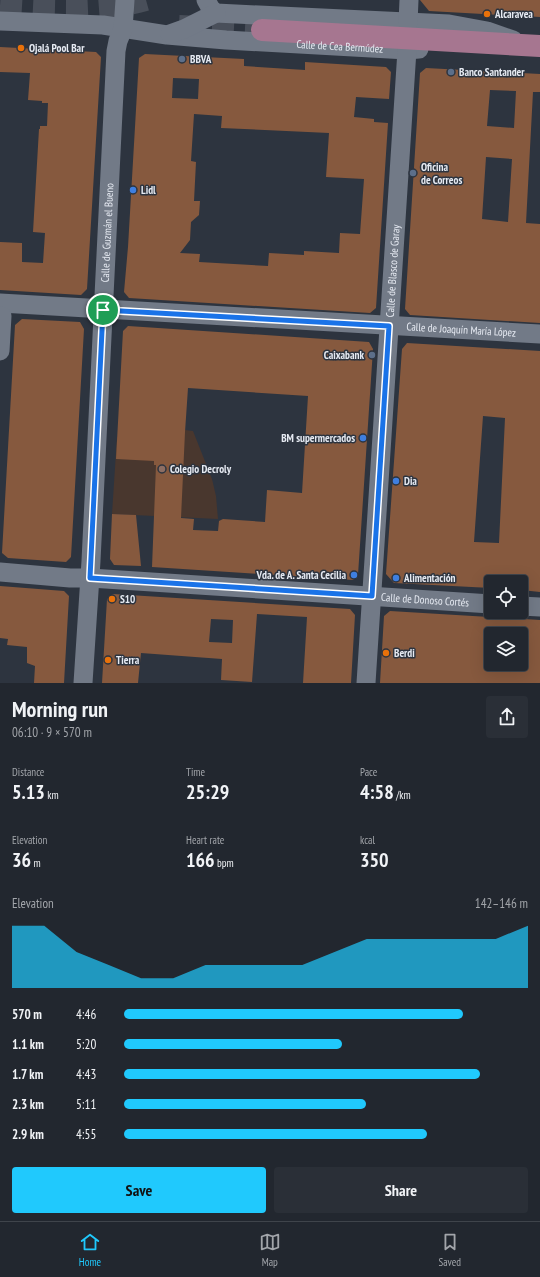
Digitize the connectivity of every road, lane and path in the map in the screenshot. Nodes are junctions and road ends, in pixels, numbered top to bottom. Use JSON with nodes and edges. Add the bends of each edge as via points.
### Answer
{"nodes":[{"id":1,"x":125,"y":0,"type":"edge"},
{"id":2,"x":409,"y":0,"type":"edge"},
{"id":3,"x":211,"y":6,"type":"edge"},
{"id":4,"x":0,"y":20,"type":"edge"},
{"id":5,"x":408,"y":23,"type":"junction"},
{"id":6,"x":123,"y":29,"type":"junction"},
{"id":7,"x":262,"y":30,"type":"tunnel mouth"},
{"id":8,"x":167,"y":35,"type":"junction"},
{"id":9,"x":527,"y":45,"type":"edge"},
{"id":10,"x":407,"y":50,"type":"junction"},
{"id":11,"x":1,"y":310,"type":"edge"},
{"id":12,"x":103,"y":310,"type":"junction"},
{"id":13,"x":389,"y":326,"type":"junction"},
{"id":14,"x":540,"y":334,"type":"edge"},
{"id":15,"x":0,"y":351,"type":"edge"},
{"id":16,"x":0,"y":572,"type":"edge"},
{"id":17,"x":90,"y":578,"type":"junction"},
{"id":18,"x":372,"y":596,"type":"junction"},
{"id":19,"x":484,"y":604,"type":"edge"},
{"id":20,"x":528,"y":606,"type":"edge"},
{"id":21,"x":540,"y":607,"type":"edge"},
{"id":22,"x":83,"y":683,"type":"edge"},
{"id":23,"x":366,"y":683,"type":"edge"}],
"edges":[{"from":1,"to":6,"type":"street","name":"Calle de Guzmán el Bueno"},
{"from":2,"to":5,"type":"street"},
{"from":3,"to":5,"type":"street","name":"Calle de Cea Bermúdez"},
{"from":3,"to":8,"type":"street","name":"Calle de Cea Bermúdez","via":[[184,29]]},
{"from":4,"to":6,"type":"street","name":"Calle de Cea Bermúdez","via":[[103,25]]},
{"from":5,"to":9,"type":"street","name":"Calle de Cea Bermúdez","via":[[449,24],[487,31]]},
{"from":6,"to":8,"type":"street","name":"Calle de Cea Bermúdez"},
{"from":6,"to":12,"type":"street","name":"Calle de Guzmán el Bueno","via":[[116,51]]},
{"from":7,"to":9,"type":"main road","name":"Calle de Cea Bermúdez"},
{"from":8,"to":10,"type":"street","name":"Calle de Cea Bermúdez"},
{"from":9,"to":10,"type":"street","name":"Calle de Cea Bermúdez"},
{"from":10,"to":13,"type":"street","name":"Calle de Blasco de Garay"},
{"from":11,"to":12,"type":"street","name":"Calle de Joaquín María López"},
{"from":11,"to":15,"type":"street"},
{"from":12,"to":13,"type":"street","name":"Calle de Joaquín María López"},
{"from":12,"to":17,"type":"street","name":"Calle de Guzmán el Bueno"},
{"from":13,"to":14,"type":"street","name":"Calle de Joaquín María López"},
{"from":13,"to":18,"type":"street","name":"Calle de Blasco de Garay"},
{"from":16,"to":17,"type":"street","name":"Calle de Donoso Cortés"},
{"from":17,"to":18,"type":"street","name":"Calle de Donoso Cortés"},
{"from":17,"to":22,"type":"street","name":"Calle de Guzmán el Bueno"},
{"from":18,"to":19,"type":"street","name":"Calle de Donoso Cortés"},
{"from":18,"to":23,"type":"street","name":"Calle de Blasco de Garay"},
{"from":20,"to":21,"type":"street"}]}
